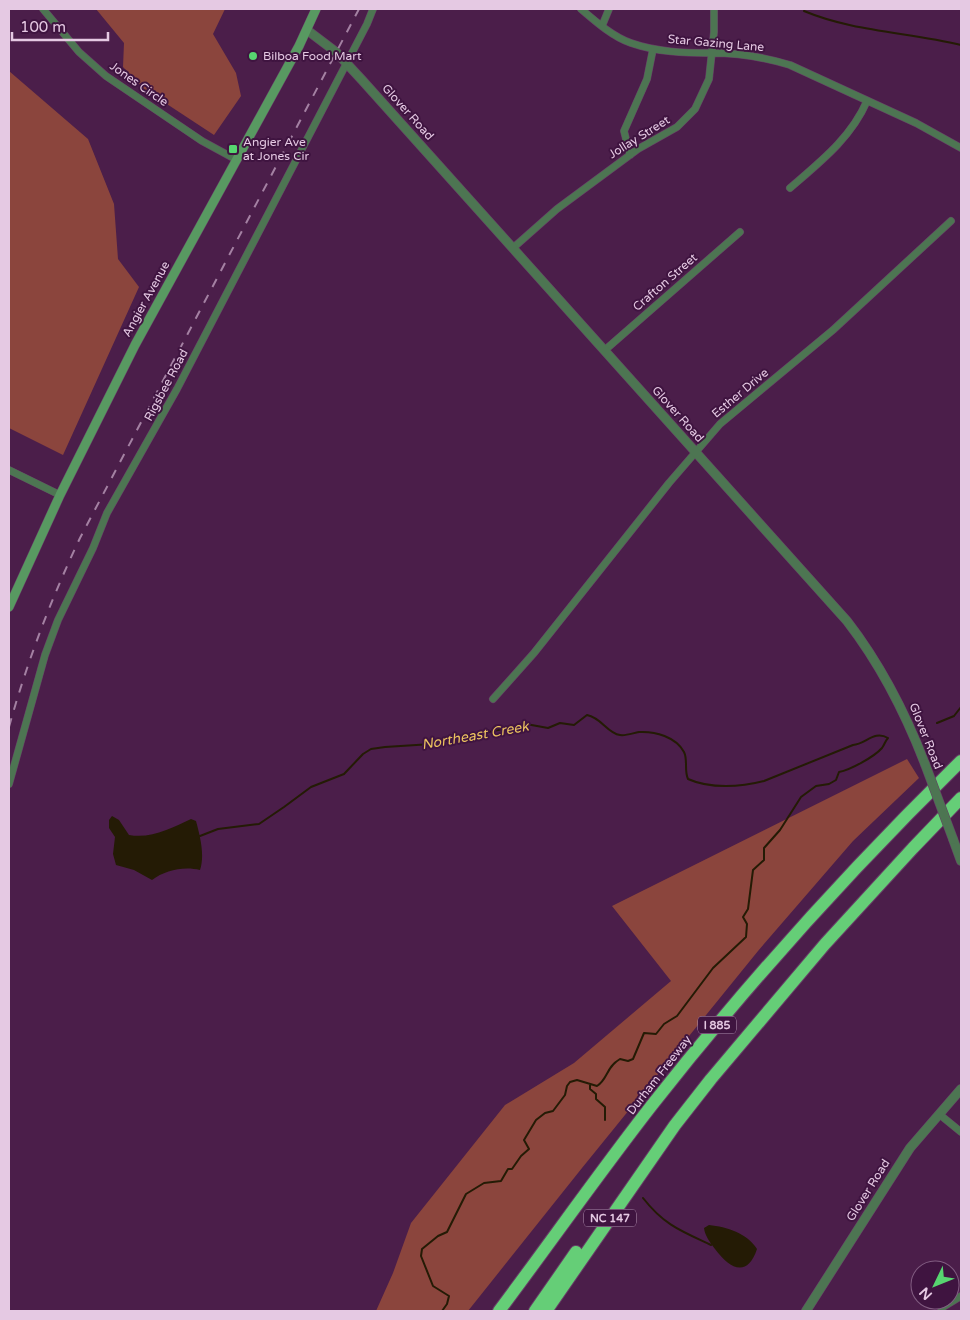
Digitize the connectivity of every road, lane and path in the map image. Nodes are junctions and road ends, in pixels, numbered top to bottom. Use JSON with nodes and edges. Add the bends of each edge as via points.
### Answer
{"nodes":[{"id":1,"x":43,"y":9,"type":"edge"},
{"id":2,"x":316,"y":9,"type":"edge"},
{"id":3,"x":373,"y":9,"type":"edge"},
{"id":4,"x":581,"y":9,"type":"edge"},
{"id":5,"x":609,"y":9,"type":"edge"},
{"id":6,"x":714,"y":9,"type":"edge"},
{"id":7,"x":602,"y":26,"type":"junction"},
{"id":8,"x":307,"y":30,"type":"junction"},
{"id":9,"x":654,"y":49,"type":"junction"},
{"id":10,"x":712,"y":53,"type":"junction"},
{"id":11,"x":346,"y":62,"type":"junction"},
{"id":12,"x":867,"y":101,"type":"junction"},
{"id":13,"x":961,"y":148,"type":"edge"},
{"id":14,"x":630,"y":155,"type":"junction"},
{"id":15,"x":237,"y":160,"type":"junction"},
{"id":16,"x":790,"y":188,"type":"dead end"},
{"id":17,"x":951,"y":221,"type":"dead end"},
{"id":18,"x":740,"y":232,"type":"dead end"},
{"id":19,"x":514,"y":248,"type":"junction"},
{"id":20,"x":605,"y":350,"type":"junction"},
{"id":21,"x":696,"y":452,"type":"junction"},
{"id":22,"x":9,"y":470,"type":"edge"},
{"id":23,"x":60,"y":495,"type":"junction"},
{"id":24,"x":9,"y":606,"type":"edge"},
{"id":25,"x":493,"y":699,"type":"dead end"},
{"id":26,"x":961,"y":761,"type":"edge"},
{"id":27,"x":9,"y":784,"type":"edge"},
{"id":28,"x":961,"y":798,"type":"edge"},
{"id":29,"x":961,"y":861,"type":"edge"},
{"id":30,"x":961,"y":1089,"type":"edge"},
{"id":31,"x":939,"y":1114,"type":"junction"},
{"id":32,"x":675,"y":1125,"type":"junction"},
{"id":33,"x":961,"y":1132,"type":"edge"},
{"id":34,"x":961,"y":1296,"type":"edge"},
{"id":35,"x":499,"y":1311,"type":"edge"},
{"id":36,"x":535,"y":1311,"type":"edge"},
{"id":37,"x":546,"y":1311,"type":"edge"},
{"id":38,"x":806,"y":1311,"type":"edge"},
{"id":39,"x":941,"y":1311,"type":"edge"}],
"edges":[{"from":1,"to":15,"type":"street","name":"Jones Circle","via":[[79,52],[106,76]]},
{"from":2,"to":8,"type":"main road","name":"Angier Avenue"},
{"from":3,"to":11,"type":"street","name":"Rigsbee Road"},
{"from":4,"to":7,"type":"street","name":"Star Gazing Lane"},
{"from":5,"to":7,"type":"street"},
{"from":6,"to":10,"type":"street","name":"Jollay Street"},
{"from":7,"to":9,"type":"street","name":"Star Gazing Lane","via":[[630,43]]},
{"from":8,"to":11,"type":"street","name":"Glover Road"},
{"from":8,"to":15,"type":"main road","name":"Angier Avenue"},
{"from":9,"to":10,"type":"street","name":"Star Gazing Lane"},
{"from":9,"to":14,"type":"street","via":[[647,79],[624,131]]},
{"from":10,"to":12,"type":"street","name":"Star Gazing Lane","via":[[750,56],[790,65]]},
{"from":10,"to":14,"type":"street","name":"Jollay Street","via":[[709,79],[695,109],[677,127]]},
{"from":11,"to":19,"type":"street","name":"Glover Road"},
{"from":11,"to":27,"type":"street","name":"Rigsbee Road","via":[[177,389],[107,513],[45,655]]},
{"from":12,"to":13,"type":"street","name":"Star Gazing Lane"},
{"from":12,"to":16,"type":"street","via":[[842,141]]},
{"from":14,"to":19,"type":"street","name":"Jollay Street","via":[[557,209]]},
{"from":15,"to":23,"type":"main road","name":"Angier Avenue","via":[[135,345]]},
{"from":17,"to":21,"type":"street","name":"Esther Drive","via":[[833,330],[720,424]]},
{"from":18,"to":20,"type":"street","name":"Crafton Street"},
{"from":19,"to":20,"type":"street","name":"Glover Road"},
{"from":20,"to":21,"type":"street","name":"Glover Road"},
{"from":21,"to":25,"type":"street","name":"Esther Drive"},
{"from":21,"to":29,"type":"street","name":"Glover Road","bridge":true,"via":[[858,634],[878,664],[896,696],[925,764]]},
{"from":22,"to":23,"type":"street"},
{"from":23,"to":24,"type":"main road","name":"Angier Avenue"},
{"from":26,"to":35,"type":"highway","name":"Durham Freeway","number":"I 885","via":[[843,881],[726,1014],[651,1106]]},
{"from":28,"to":32,"type":"highway","number":"I 885","via":[[800,974]]},
{"from":30,"to":31,"type":"street","name":"Glover Road"},
{"from":31,"to":33,"type":"street"},
{"from":31,"to":38,"type":"street","name":"Glover Road","via":[[898,1165]]},
{"from":32,"to":36,"type":"highway","number":"I 885"},
{"from":32,"to":37,"type":"highway","number":"NC 147"},
{"from":34,"to":39,"type":"street"}]}
